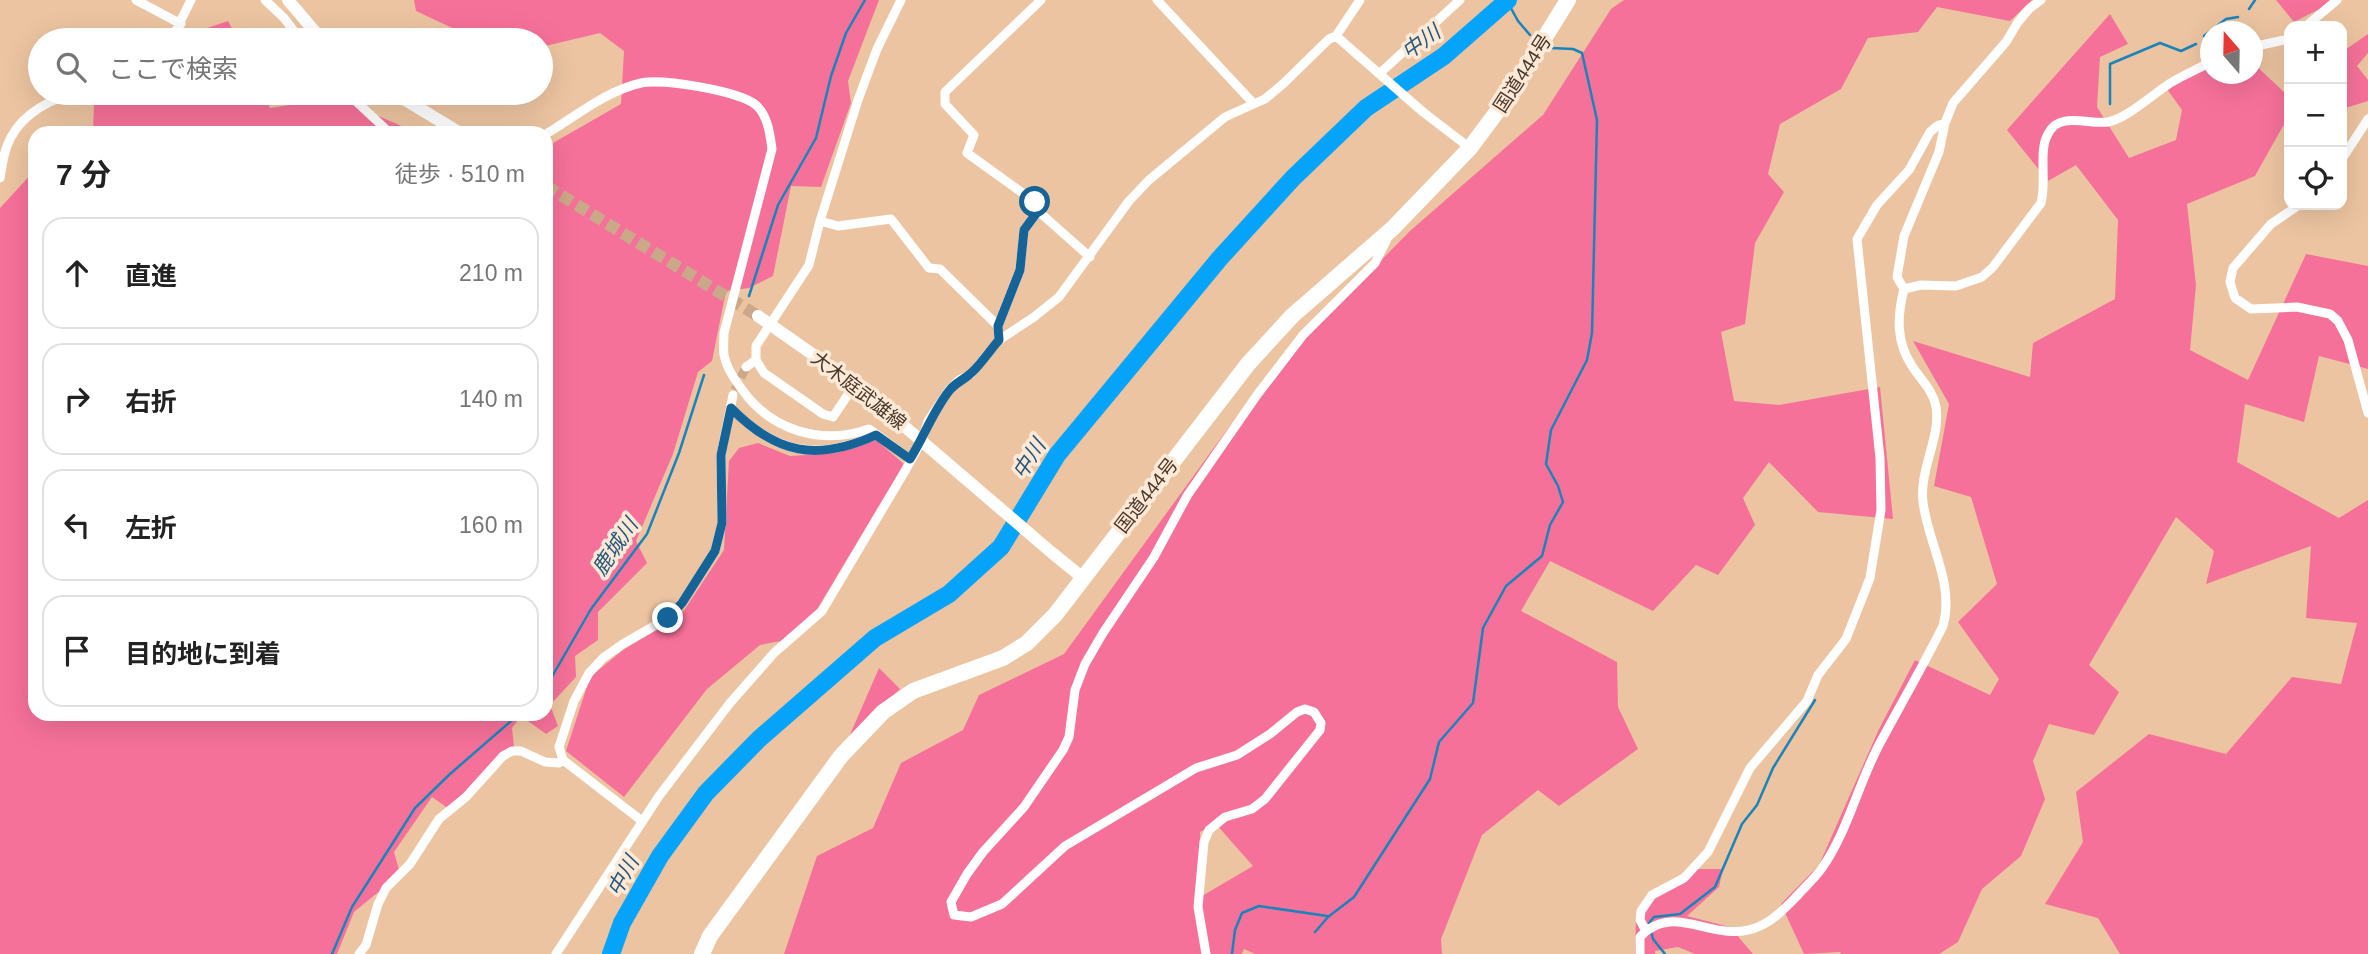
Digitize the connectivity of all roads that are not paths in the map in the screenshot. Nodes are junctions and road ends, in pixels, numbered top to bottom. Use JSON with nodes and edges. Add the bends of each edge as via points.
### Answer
{"nodes":[{"id":1,"x":136,"y":0,"type":"edge"},
{"id":2,"x":191,"y":0,"type":"edge"},
{"id":3,"x":265,"y":0,"type":"edge"},
{"id":4,"x":288,"y":0,"type":"edge"},
{"id":5,"x":901,"y":0,"type":"edge"},
{"id":6,"x":1041,"y":0,"type":"edge"},
{"id":7,"x":1157,"y":0,"type":"edge"},
{"id":8,"x":1360,"y":0,"type":"edge"},
{"id":9,"x":1460,"y":0,"type":"edge"},
{"id":10,"x":1568,"y":0,"type":"edge"},
{"id":11,"x":2041,"y":0,"type":"edge"},
{"id":12,"x":2337,"y":0,"type":"edge"},
{"id":13,"x":2312,"y":21,"type":"edge"},
{"id":14,"x":181,"y":24,"type":"junction"},
{"id":15,"x":178,"y":28,"type":"edge"},
{"id":16,"x":291,"y":28,"type":"edge"},
{"id":17,"x":312,"y":28,"type":"edge"},
{"id":18,"x":1336,"y":36,"type":"junction"},
{"id":19,"x":2284,"y":40,"type":"edge"},
{"id":20,"x":2263,"y":45,"type":"edge"},
{"id":21,"x":2200,"y":67,"type":"edge"},
{"id":22,"x":1379,"y":74,"type":"junction"},
{"id":23,"x":1254,"y":104,"type":"junction"},
{"id":24,"x":43,"y":105,"type":"edge"},
{"id":25,"x":360,"y":105,"type":"edge"},
{"id":26,"x":414,"y":105,"type":"edge"},
{"id":27,"x":2368,"y":119,"type":"edge"},
{"id":28,"x":1945,"y":123,"type":"junction"},
{"id":29,"x":382,"y":126,"type":"edge"},
{"id":30,"x":448,"y":126,"type":"edge"},
{"id":31,"x":553,"y":130,"type":"edge"},
{"id":32,"x":1470,"y":148,"type":"junction"},
{"id":33,"x":2347,"y":151,"type":"edge"},
{"id":34,"x":0,"y":178,"type":"edge"},
{"id":35,"x":2292,"y":210,"type":"edge"},
{"id":36,"x":1038,"y":211,"type":"junction"},
{"id":37,"x":820,"y":221,"type":"junction"},
{"id":38,"x":1393,"y":228,"type":"junction"},
{"id":39,"x":1090,"y":257,"type":"junction"},
{"id":40,"x":1904,"y":289,"type":"junction"},
{"id":41,"x":764,"y":320,"type":"junction"},
{"id":42,"x":998,"y":326,"type":"junction"},
{"id":43,"x":999,"y":340,"type":"junction"},
{"id":44,"x":756,"y":359,"type":"junction"},
{"id":45,"x":746,"y":367,"type":"tunnel mouth"},
{"id":46,"x":855,"y":384,"type":"junction"},
{"id":47,"x":733,"y":395,"type":"tunnel mouth"},
{"id":48,"x":731,"y":408,"type":"junction"},
{"id":49,"x":2368,"y":413,"type":"edge"},
{"id":50,"x":833,"y":417,"type":"junction"},
{"id":51,"x":840,"y":435,"type":"junction"},
{"id":52,"x":876,"y":435,"type":"junction"},
{"id":53,"x":922,"y":440,"type":"junction"},
{"id":54,"x":910,"y":459,"type":"junction"},
{"id":55,"x":1083,"y":578,"type":"junction"},
{"id":56,"x":563,"y":760,"type":"junction"},
{"id":57,"x":642,"y":821,"type":"junction"},
{"id":58,"x":1650,"y":928,"type":"junction"},
{"id":59,"x":359,"y":954,"type":"edge"},
{"id":60,"x":556,"y":954,"type":"edge"},
{"id":61,"x":702,"y":954,"type":"edge"},
{"id":62,"x":1206,"y":954,"type":"edge"},
{"id":63,"x":1640,"y":954,"type":"edge"}],
"edges":[{"from":1,"to":14,"type":"street"},
{"from":2,"to":14,"type":"street"},
{"from":3,"to":16,"type":"street"},
{"from":4,"to":17,"type":"main road"},
{"from":5,"to":37,"type":"street","via":[[858,100]]},
{"from":6,"to":36,"type":"street","via":[[945,92],[945,104],[974,135],[967,153],[1035,202]]},
{"from":7,"to":23,"type":"street"},
{"from":8,"to":18,"type":"street"},
{"from":9,"to":22,"type":"street"},
{"from":10,"to":32,"type":"highway","name":"国道444号","via":[[1508,97]]},
{"from":11,"to":28,"type":"street","via":[[1953,103]]},
{"from":12,"to":13,"type":"street"},
{"from":14,"to":15,"type":"street"},
{"from":18,"to":22,"type":"street"},
{"from":18,"to":23,"type":"street"},
{"from":19,"to":20,"type":"street"},
{"from":21,"to":40,"type":"street","via":[[2110,121],[2071,120],[2051,128],[2044,147],[2041,203],[1993,267],[1974,281],[1956,286]]},
{"from":22,"to":32,"type":"street"},
{"from":23,"to":39,"type":"street","via":[[1226,117],[1149,180]]},
{"from":24,"to":34,"type":"street","via":[[18,127],[7,145]]},
{"from":25,"to":29,"type":"street"},
{"from":26,"to":30,"type":"main road"},
{"from":27,"to":33,"type":"street"},
{"from":28,"to":40,"type":"street","via":[[1939,152],[1904,236],[1897,276]]},
{"from":28,"to":58,"type":"street","via":[[1930,132],[1909,170],[1877,205],[1857,239],[1880,458],[1881,510],[1870,578],[1846,639],[1818,675],[1807,701],[1750,768],[1708,852],[1684,878],[1652,895],[1640,911],[1640,920]]},
{"from":31,"to":51,"type":"street","via":[[613,93],[642,82],[723,92],[756,104],[769,129],[772,149],[724,333],[724,357],[733,377],[760,411],[798,432],[818,437]]},
{"from":32,"to":38,"type":"highway","name":"国道444号"},
{"from":35,"to":49,"type":"street","via":[[2271,224],[2233,268],[2230,282],[2235,298],[2251,309],[2297,307],[2330,314],[2348,340]]},
{"from":36,"to":39,"type":"street"},
{"from":36,"to":42,"type":"street","via":[[1024,230],[1020,270]]},
{"from":37,"to":41,"type":"street","via":[[809,265]]},
{"from":37,"to":42,"type":"street","via":[[838,226],[891,219],[929,268],[940,269]]},
{"from":38,"to":55,"type":"highway","name":"国道444号","via":[[1292,316],[1248,363]]},
{"from":38,"to":62,"type":"street","via":[[1375,263],[1303,335],[1187,496],[1085,664],[1063,750],[1024,807],[983,852],[951,902],[954,915],[986,913],[1065,846],[1196,768],[1237,755],[1297,712],[1314,712],[1320,730],[1265,799],[1252,809],[1225,817],[1209,830],[1198,907]]},
{"from":39,"to":43,"type":"street","via":[[1059,297]]},
{"from":40,"to":58,"type":"street","via":[[1898,330],[1902,349],[1933,395],[1936,410],[1923,502],[1946,588],[1943,626],[1879,745],[1821,870],[1786,906],[1761,926],[1745,932],[1663,922]]},
{"from":41,"to":44,"type":"street","via":[[755,346]]},
{"from":41,"to":46,"type":"main road","name":"大木庭武雄線"},
{"from":42,"to":43,"type":"street"},
{"from":43,"to":53,"type":"street","via":[[971,374],[950,390],[928,421]]},
{"from":44,"to":45,"type":"street"},
{"from":44,"to":50,"type":"street","via":[[764,373]]},
{"from":46,"to":50,"type":"street"},
{"from":46,"to":53,"type":"main road","name":"大木庭武雄線"},
{"from":47,"to":48,"type":"street"},
{"from":48,"to":52,"type":"street","via":[[763,437],[785,446],[808,450],[834,447]]},
{"from":48,"to":56,"type":"street","via":[[721,455],[722,523],[715,551],[668,618],[622,644],[589,673],[559,747]]},
{"from":50,"to":51,"type":"street"},
{"from":51,"to":52,"type":"street","via":[[869,429]]},
{"from":52,"to":54,"type":"street"},
{"from":53,"to":54,"type":"street"},
{"from":53,"to":55,"type":"main road","name":"大木庭武雄線"},
{"from":54,"to":57,"type":"street","via":[[822,611],[774,653],[730,703]]},
{"from":55,"to":61,"type":"highway","name":"国道444号","via":[[1027,643],[1003,657],[913,691],[883,712],[841,756],[710,936]]},
{"from":56,"to":57,"type":"street"},
{"from":56,"to":59,"type":"street","via":[[545,762],[522,751],[503,756],[439,819],[410,864],[386,888]]},
{"from":57,"to":60,"type":"street"},
{"from":58,"to":63,"type":"street","via":[[1640,937]]}]}
